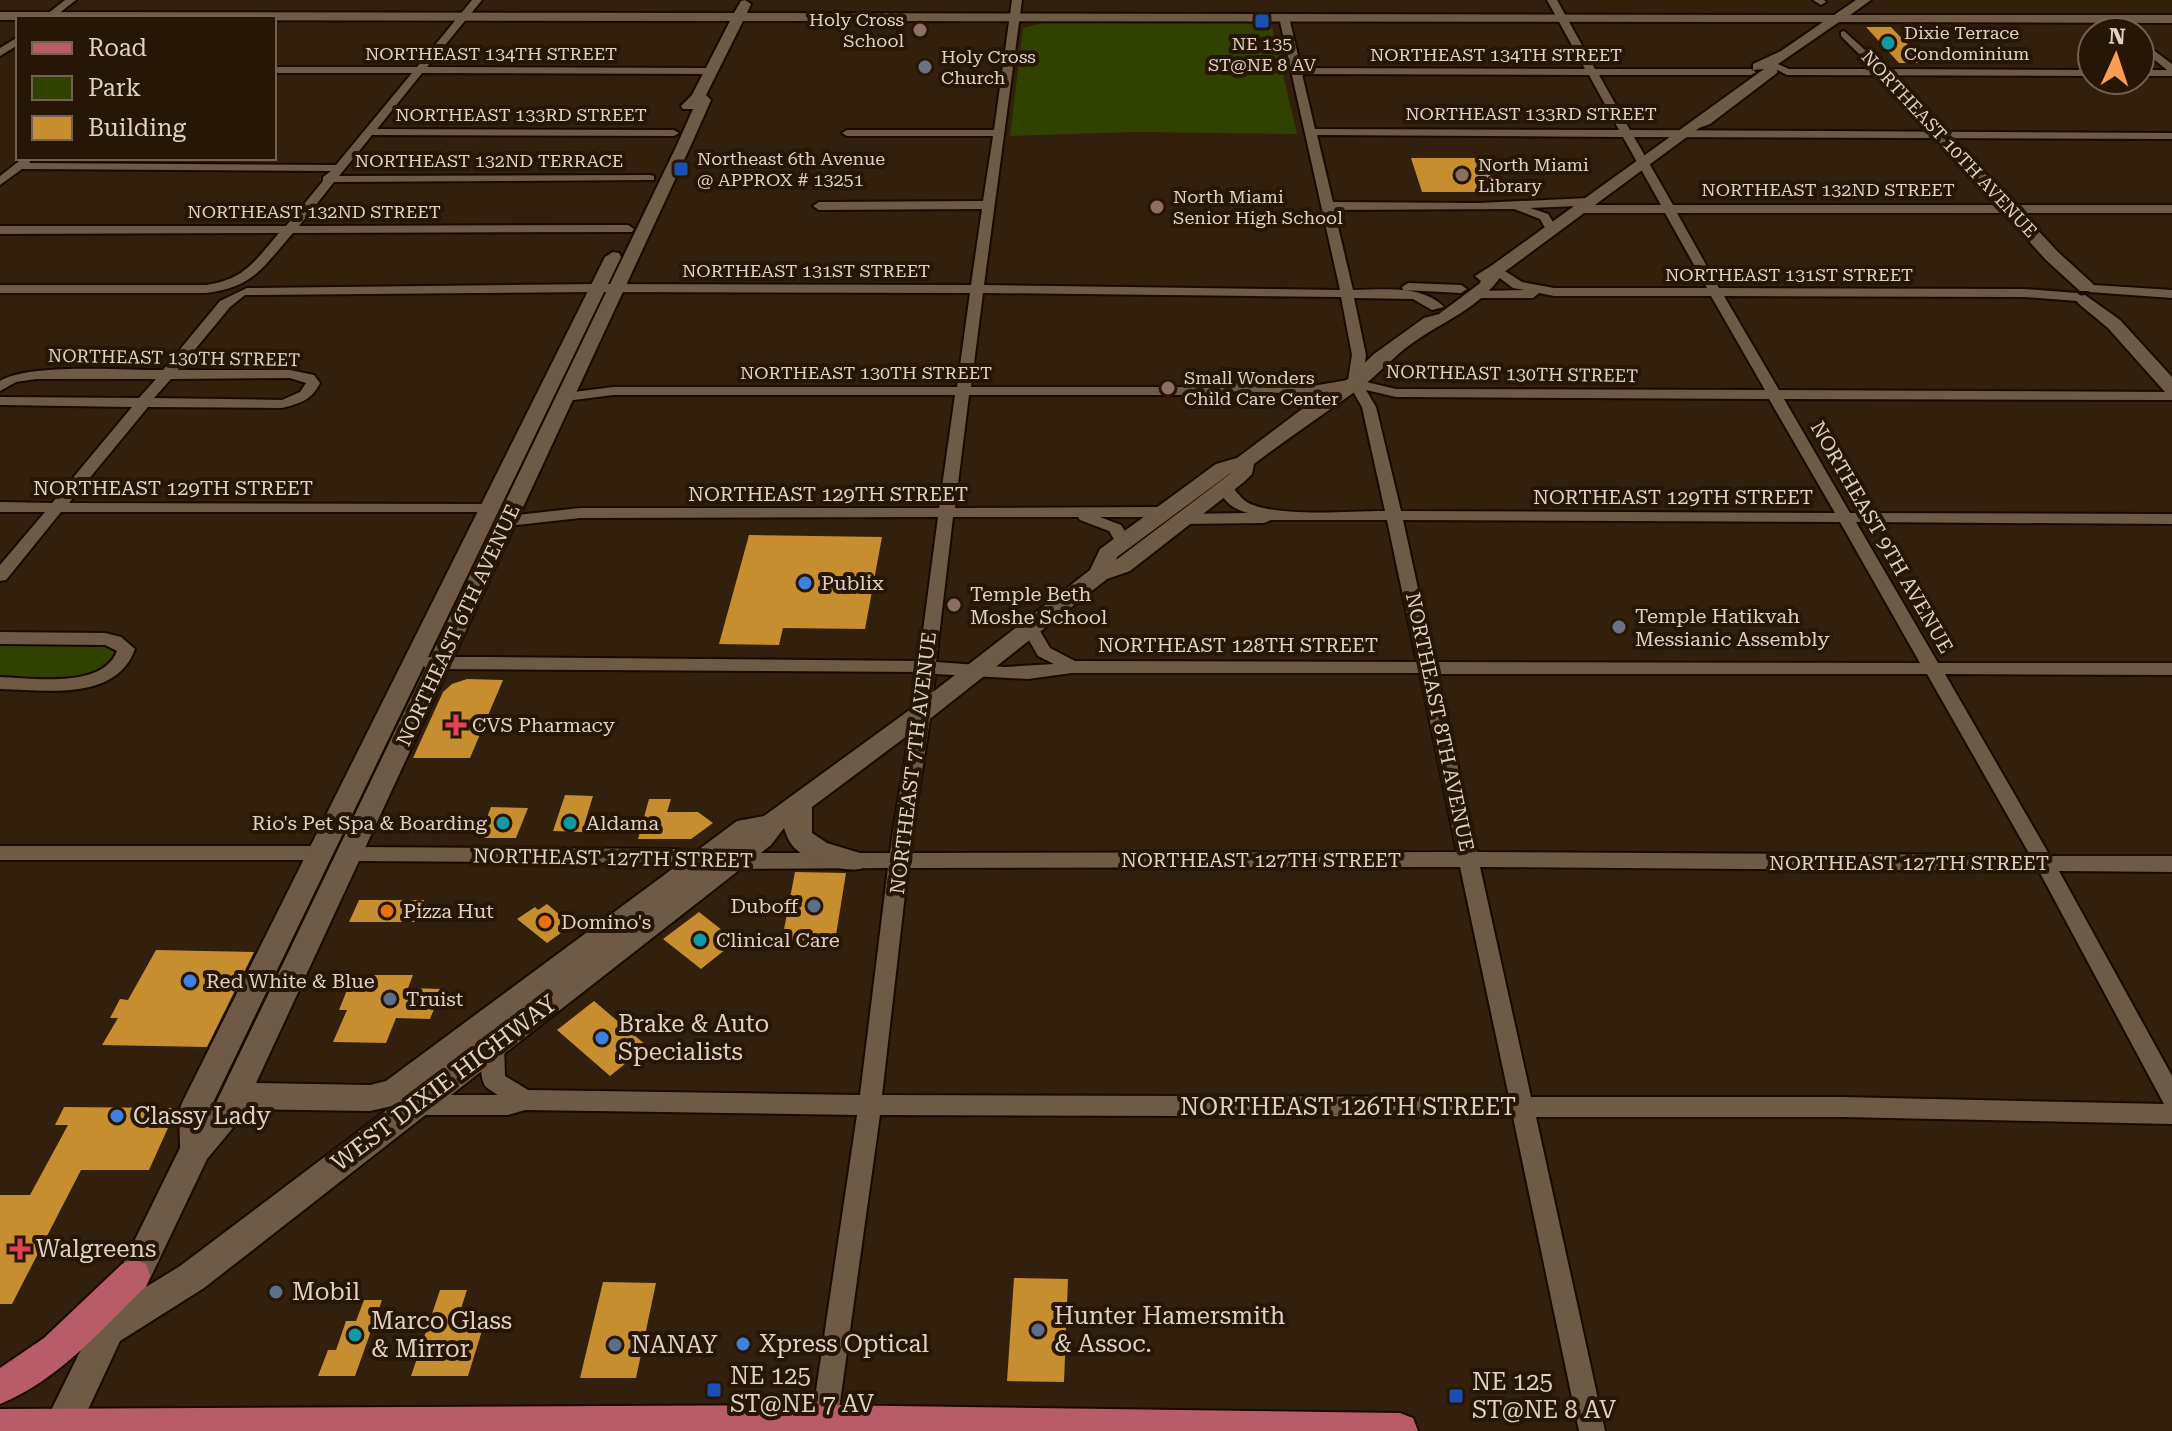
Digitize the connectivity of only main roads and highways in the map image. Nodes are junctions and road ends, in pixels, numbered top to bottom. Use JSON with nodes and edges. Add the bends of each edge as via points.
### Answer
{"nodes":[{"id":1,"x":747,"y":0,"type":"edge"},
{"id":2,"x":1863,"y":1,"type":"edge"},
{"id":3,"x":739,"y":15,"type":"junction"},
{"id":4,"x":276,"y":17,"type":"edge"},
{"id":5,"x":1776,"y":18,"type":"junction"},
{"id":6,"x":1833,"y":18,"type":"junction"},
{"id":7,"x":1893,"y":18,"type":"junction"},
{"id":8,"x":2172,"y":19,"type":"edge"},
{"id":9,"x":1813,"y":33,"type":"junction"},
{"id":10,"x":1773,"y":62,"type":"junction"},
{"id":11,"x":1883,"y":72,"type":"road end"},
{"id":12,"x":1694,"y":126,"type":"junction"},
{"id":13,"x":679,"y":139,"type":"junction"},
{"id":14,"x":1555,"y":205,"type":"road end"},
{"id":15,"x":1579,"y":210,"type":"junction"},
{"id":16,"x":606,"y":288,"type":"junction"},
{"id":17,"x":2172,"y":388,"type":"edge"},
{"id":18,"x":1244,"y":462,"type":"junction"},
{"id":19,"x":498,"y":515,"type":"junction"},
{"id":20,"x":1173,"y":516,"type":"junction"},
{"id":21,"x":1099,"y":574,"type":"junction"},
{"id":22,"x":801,"y":802,"type":"junction"},
{"id":23,"x":336,"y":853,"type":"junction"},
{"id":24,"x":719,"y":860,"type":"junction"},
{"id":25,"x":854,"y":861,"type":"road end"},
{"id":26,"x":235,"y":1096,"type":"junction"},
{"id":27,"x":401,"y":1100,"type":"junction"},
{"id":28,"x":196,"y":1149,"type":"junction"},
{"id":29,"x":134,"y":1275,"type":"junction"},
{"id":30,"x":109,"y":1329,"type":"junction"},
{"id":31,"x":0,"y":1387,"type":"edge"},
{"id":32,"x":0,"y":1427,"type":"edge"},
{"id":33,"x":441,"y":1427,"type":"edge"},
{"id":34,"x":823,"y":1427,"type":"edge"},
{"id":35,"x":60,"y":1429,"type":"edge"},
{"id":36,"x":1400,"y":1431,"type":"edge"}],
"edges":[{"from":1,"to":3,"type":"main road","name":"NORTHEAST 6TH AVENUE"},
{"from":2,"to":6,"type":"main road","name":"WEST DIXIE HIGHWAY"},
{"from":2,"to":7,"type":"main road","via":[[1871,11]]},
{"from":3,"to":4,"type":"main road"},
{"from":3,"to":5,"type":"main road"},
{"from":3,"to":13,"type":"main road","name":"NORTHEAST 6TH AVENUE","via":[[698,97],[691,100]]},
{"from":5,"to":6,"type":"main road"},
{"from":5,"to":9,"type":"main road"},
{"from":6,"to":7,"type":"main road"},
{"from":6,"to":9,"type":"main road","name":"WEST DIXIE HIGHWAY"},
{"from":7,"to":8,"type":"main road"},
{"from":9,"to":10,"type":"main road","name":"WEST DIXIE HIGHWAY"},
{"from":10,"to":12,"type":"main road","name":"WEST DIXIE HIGHWAY","via":[[1772,70]]},
{"from":10,"to":12,"type":"main road","name":"WEST DIXIE HIGHWAY","via":[[1692,116]]},
{"from":11,"to":17,"type":"main road","name":"NORTHEAST 10TH AVENUE"},
{"from":12,"to":15,"type":"main road","name":"WEST DIXIE HIGHWAY"},
{"from":13,"to":16,"type":"main road","name":"NORTHEAST 6TH AVENUE"},
{"from":13,"to":16,"type":"main road","name":"NORTHEAST 6TH AVENUE","via":[[650,178]]},
{"from":14,"to":15,"type":"main road"},
{"from":15,"to":18,"type":"main road","name":"WEST DIXIE HIGHWAY","via":[[1497,270],[1472,280],[1445,318],[1434,314],[1355,383]]},
{"from":16,"to":19,"type":"main road","name":"NORTHEAST 6TH AVENUE","via":[[570,388]]},
{"from":16,"to":19,"type":"main road","name":"NORTHEAST 6TH AVENUE","via":[[506,479]]},
{"from":18,"to":20,"type":"main road","name":"WEST DIXIE HIGHWAY","via":[[1223,468]]},
{"from":18,"to":20,"type":"main road","name":"WEST DIXIE HIGHWAY","via":[[1242,474],[1225,487]]},
{"from":19,"to":23,"type":"main road","name":"NORTHEAST 6TH AVENUE","via":[[413,663],[342,813]]},
{"from":19,"to":23,"type":"main road","name":"NORTHEAST 6TH AVENUE","via":[[495,546],[441,663]]},
{"from":20,"to":21,"type":"main road","name":"WEST DIXIE HIGHWAY","via":[[1122,566]]},
{"from":20,"to":21,"type":"main road","name":"WEST DIXIE HIGHWAY","via":[[1108,554]]},
{"from":21,"to":22,"type":"main road","name":"WEST DIXIE HIGHWAY"},
{"from":22,"to":24,"type":"main road","name":"WEST DIXIE HIGHWAY","via":[[770,825],[762,838]]},
{"from":22,"to":25,"type":"main road","via":[[795,823],[801,840]]},
{"from":23,"to":26,"type":"main road","name":"NORTHEAST 6TH AVENUE"},
{"from":23,"to":28,"type":"main road","name":"NORTHEAST 6TH AVENUE","via":[[194,1110]]},
{"from":24,"to":27,"type":"main road","name":"WEST DIXIE HIGHWAY"},
{"from":24,"to":27,"type":"main road","name":"WEST DIXIE HIGHWAY","via":[[493,1045]]},
{"from":26,"to":27,"type":"main road","name":"NORTHEAST 126TH STREET"},
{"from":26,"to":28,"type":"main road","name":"NORTHEAST 6TH AVENUE"},
{"from":27,"to":30,"type":"main road","name":"WEST DIXIE HIGHWAY","via":[[192,1277]]},
{"from":28,"to":29,"type":"main road","name":"NORTHEAST 6TH AVENUE"},
{"from":29,"to":30,"type":"main road","name":"NORTHEAST 6TH AVENUE"},
{"from":29,"to":31,"type":"main road","via":[[64,1346]]},
{"from":30,"to":35,"type":"main road","name":"NORTHEAST 6TH AVENUE"},
{"from":32,"to":35,"type":"main road"},
{"from":33,"to":34,"type":"main road"},
{"from":33,"to":35,"type":"main road"},
{"from":34,"to":36,"type":"main road"}]}
